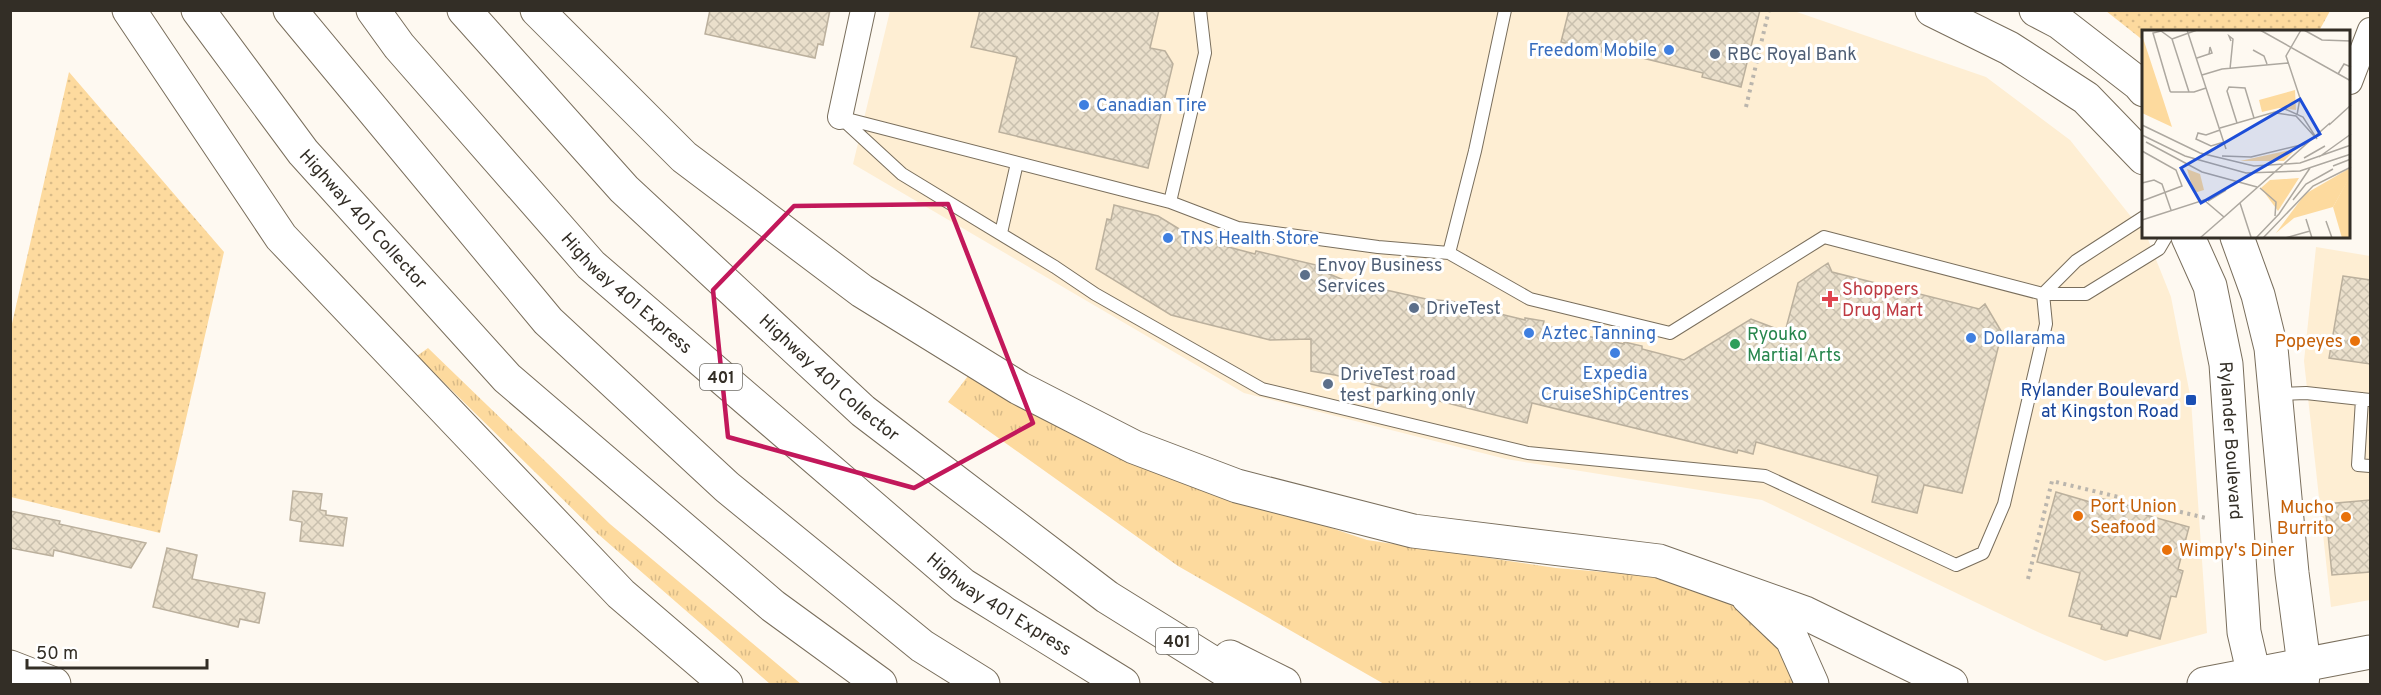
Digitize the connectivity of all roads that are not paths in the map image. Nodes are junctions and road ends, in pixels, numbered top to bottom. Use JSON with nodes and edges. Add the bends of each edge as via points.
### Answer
{"nodes":[{"id":1,"x":129,"y":10,"type":"edge"},
{"id":2,"x":198,"y":10,"type":"edge"},
{"id":3,"x":290,"y":10,"type":"edge"},
{"id":4,"x":373,"y":10,"type":"edge"},
{"id":5,"x":464,"y":10,"type":"edge"},
{"id":6,"x":537,"y":10,"type":"edge"},
{"id":7,"x":863,"y":10,"type":"edge"},
{"id":8,"x":1200,"y":10,"type":"edge"},
{"id":9,"x":1505,"y":10,"type":"edge"},
{"id":10,"x":1932,"y":10,"type":"edge"},
{"id":11,"x":2036,"y":10,"type":"edge"},
{"id":12,"x":2370,"y":30,"type":"edge"},
{"id":13,"x":2351,"y":77,"type":"edge"},
{"id":14,"x":2142,"y":88,"type":"edge"},
{"id":15,"x":840,"y":117,"type":"junction"},
{"id":16,"x":2142,"y":156,"type":"edge"},
{"id":17,"x":1017,"y":163,"type":"junction"},
{"id":18,"x":1170,"y":202,"type":"junction"},
{"id":19,"x":2142,"y":218,"type":"edge"},
{"id":20,"x":1001,"y":233,"type":"junction"},
{"id":21,"x":2165,"y":238,"type":"edge"},
{"id":22,"x":2188,"y":238,"type":"edge"},
{"id":23,"x":2237,"y":238,"type":"edge"},
{"id":24,"x":1449,"y":253,"type":"junction"},
{"id":25,"x":2043,"y":294,"type":"junction"},
{"id":26,"x":2275,"y":394,"type":"junction"},
{"id":27,"x":2366,"y":399,"type":"edge"},
{"id":28,"x":2370,"y":466,"type":"edge"},
{"id":29,"x":1740,"y":589,"type":"junction"},
{"id":30,"x":1107,"y":597,"type":"junction"},
{"id":31,"x":2370,"y":652,"type":"edge"},
{"id":32,"x":10,"y":667,"type":"edge"},
{"id":33,"x":2303,"y":675,"type":"edge"},
{"id":34,"x":2255,"y":680,"type":"edge"},
{"id":35,"x":54,"y":684,"type":"edge"},
{"id":36,"x":726,"y":684,"type":"edge"},
{"id":37,"x":880,"y":684,"type":"edge"},
{"id":38,"x":983,"y":684,"type":"edge"},
{"id":39,"x":1123,"y":684,"type":"edge"},
{"id":40,"x":1247,"y":684,"type":"edge"},
{"id":41,"x":1284,"y":684,"type":"edge"},
{"id":42,"x":1812,"y":684,"type":"edge"},
{"id":43,"x":1951,"y":684,"type":"edge"},
{"id":44,"x":2204,"y":684,"type":"edge"}],
"edges":[{"from":1,"to":36,"type":"main road","via":[[280,237],[621,594]]},
{"from":2,"to":37,"type":"main road","name":"Highway 401 Collector","via":[[303,152],[507,378],[773,606]]},
{"from":3,"to":38,"type":"main road","via":[[549,321],[727,487],[922,646]]},
{"from":4,"to":39,"type":"main road","name":"Highway 401 Express","number":"401","via":[[399,46],[591,265],[963,585]]},
{"from":5,"to":30,"type":"main road","name":"Highway 401 Collector","number":"401","via":[[624,189],[863,411]]},
{"from":6,"to":29,"type":"main road","via":[[684,157],[862,291],[1019,388],[1134,447],[1237,486],[1413,531],[1659,561]]},
{"from":7,"to":15,"type":"street"},
{"from":8,"to":18,"type":"lane","via":[[1204,53]]},
{"from":9,"to":24,"type":"lane"},
{"from":10,"to":16,"type":"main road","via":[[2009,48],[2086,98]]},
{"from":11,"to":14,"type":"main road","via":[[2059,22]]},
{"from":12,"to":13,"type":"street"},
{"from":15,"to":17,"type":"lane"},
{"from":15,"to":20,"type":"lane","via":[[902,174]]},
{"from":17,"to":18,"type":"lane"},
{"from":17,"to":20,"type":"lane"},
{"from":18,"to":24,"type":"lane","via":[[1238,228]]},
{"from":19,"to":25,"type":"lane","via":[[2076,261]]},
{"from":20,"to":25,"type":"lane","via":[[1095,294],[1262,389],[1528,453],[1765,476],[1956,566],[1983,553],[2004,504],[2046,324]]},
{"from":21,"to":25,"type":"lane","via":[[2159,249],[2086,294]]},
{"from":22,"to":34,"type":"main road","name":"Rylander Boulevard","via":[[2210,286],[2226,364],[2244,632]]},
{"from":23,"to":26,"type":"main road","via":[[2258,295],[2271,348]]},
{"from":24,"to":25,"type":"lane","via":[[1530,298],[1670,333],[1824,237]]},
{"from":26,"to":27,"type":"lane"},
{"from":26,"to":33,"type":"main road"},
{"from":27,"to":28,"type":"lane","via":[[2358,465]]},
{"from":29,"to":42,"type":"main road","via":[[1792,639]]},
{"from":29,"to":43,"type":"main road","via":[[1805,613]]},
{"from":30,"to":40,"type":"main road","name":"Highway 401 Collector","number":"401"},
{"from":30,"to":41,"type":"main road"},
{"from":31,"to":33,"type":"main road"},
{"from":32,"to":35,"type":"main road"},
{"from":33,"to":34,"type":"main road"},
{"from":34,"to":44,"type":"main road"}]}
